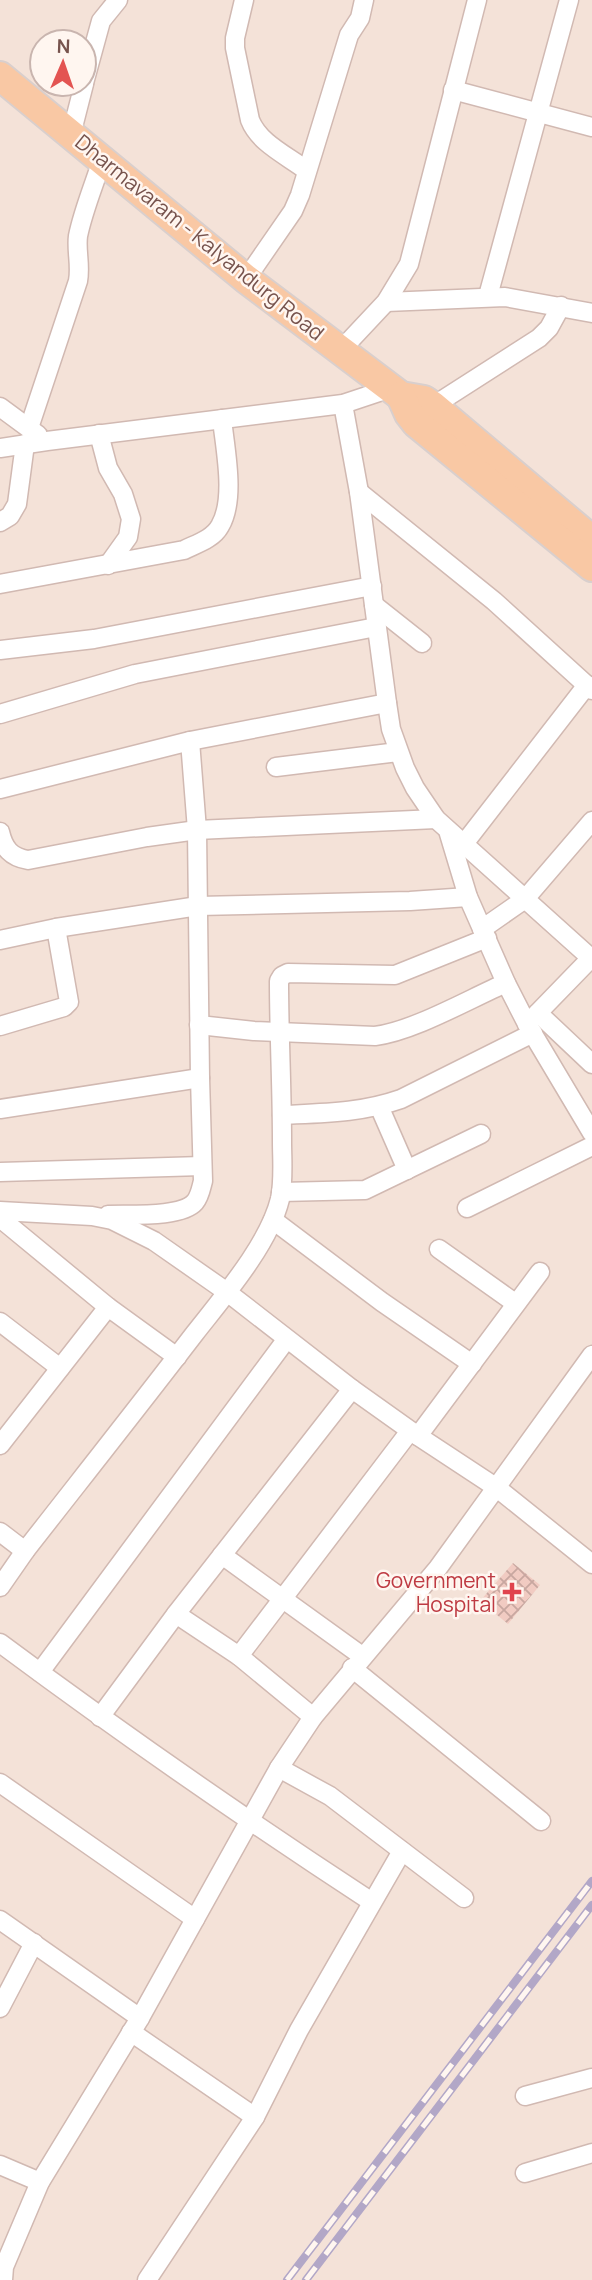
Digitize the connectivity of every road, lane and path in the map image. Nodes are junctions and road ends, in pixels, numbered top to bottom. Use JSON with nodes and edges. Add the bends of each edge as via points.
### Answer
{"nodes":[{"id":1,"x":118,"y":0,"type":"edge"},
{"id":2,"x":244,"y":0,"type":"edge"},
{"id":3,"x":364,"y":0,"type":"edge"},
{"id":4,"x":477,"y":0,"type":"edge"},
{"id":5,"x":569,"y":0,"type":"edge"},
{"id":6,"x":98,"y":32,"type":"edge"},
{"id":7,"x":0,"y":76,"type":"edge"},
{"id":8,"x":453,"y":90,"type":"junction"},
{"id":9,"x":80,"y":98,"type":"edge"},
{"id":10,"x":538,"y":112,"type":"junction"},
{"id":11,"x":592,"y":127,"type":"edge"},
{"id":12,"x":71,"y":135,"type":"junction"},
{"id":13,"x":102,"y":160,"type":"junction"},
{"id":14,"x":306,"y":170,"type":"junction"},
{"id":15,"x":246,"y":279,"type":"junction"},
{"id":16,"x":488,"y":296,"type":"junction"},
{"id":17,"x":386,"y":302,"type":"junction"},
{"id":18,"x":562,"y":306,"type":"junction"},
{"id":19,"x":592,"y":313,"type":"edge"},
{"id":20,"x":341,"y":350,"type":"junction"},
{"id":21,"x":396,"y":392,"type":"junction"},
{"id":22,"x":343,"y":404,"type":"junction"},
{"id":23,"x":433,"y":406,"type":"junction"},
{"id":24,"x":0,"y":407,"type":"edge"},
{"id":25,"x":222,"y":419,"type":"junction"},
{"id":26,"x":99,"y":434,"type":"junction"},
{"id":27,"x":27,"y":436,"type":"junction"},
{"id":28,"x":0,"y":449,"type":"edge"},
{"id":29,"x":359,"y":492,"type":"junction"},
{"id":30,"x":0,"y":522,"type":"edge"},
{"id":31,"x":592,"y":540,"type":"edge"},
{"id":32,"x":108,"y":565,"type":"junction"},
{"id":33,"x":592,"y":567,"type":"edge"},
{"id":34,"x":0,"y":584,"type":"edge"},
{"id":35,"x":372,"y":586,"type":"junction"},
{"id":36,"x":374,"y":605,"type":"junction"},
{"id":37,"x":376,"y":627,"type":"junction"},
{"id":38,"x":422,"y":643,"type":"dead end"},
{"id":39,"x":0,"y":650,"type":"edge"},
{"id":40,"x":589,"y":687,"type":"edge"},
{"id":41,"x":387,"y":703,"type":"junction"},
{"id":42,"x":0,"y":714,"type":"edge"},
{"id":43,"x":190,"y":741,"type":"junction"},
{"id":44,"x":398,"y":752,"type":"junction"},
{"id":45,"x":276,"y":767,"type":"dead end"},
{"id":46,"x":0,"y":789,"type":"edge"},
{"id":47,"x":592,"y":821,"type":"edge"},
{"id":48,"x":443,"y":825,"type":"junction"},
{"id":49,"x":197,"y":830,"type":"junction"},
{"id":50,"x":0,"y":832,"type":"edge"},
{"id":51,"x":463,"y":845,"type":"junction"},
{"id":52,"x":468,"y":897,"type":"junction"},
{"id":53,"x":525,"y":899,"type":"junction"},
{"id":54,"x":198,"y":906,"type":"junction"},
{"id":55,"x":56,"y":928,"type":"junction"},
{"id":56,"x":485,"y":934,"type":"junction"},
{"id":57,"x":0,"y":940,"type":"edge"},
{"id":58,"x":590,"y":953,"type":"edge"},
{"id":59,"x":506,"y":983,"type":"junction"},
{"id":60,"x":533,"y":1023,"type":"junction"},
{"id":61,"x":199,"y":1024,"type":"junction"},
{"id":62,"x":0,"y":1026,"type":"edge"},
{"id":63,"x":279,"y":1030,"type":"junction"},
{"id":64,"x":592,"y":1063,"type":"edge"},
{"id":65,"x":200,"y":1077,"type":"junction"},
{"id":66,"x":379,"y":1106,"type":"junction"},
{"id":67,"x":0,"y":1109,"type":"edge"},
{"id":68,"x":282,"y":1115,"type":"junction"},
{"id":69,"x":592,"y":1133,"type":"edge"},
{"id":70,"x":481,"y":1134,"type":"dead end"},
{"id":71,"x":592,"y":1146,"type":"edge"},
{"id":72,"x":202,"y":1166,"type":"junction"},
{"id":73,"x":407,"y":1170,"type":"junction"},
{"id":74,"x":0,"y":1172,"type":"edge"},
{"id":75,"x":281,"y":1192,"type":"junction"},
{"id":76,"x":467,"y":1208,"type":"dead end"},
{"id":77,"x":0,"y":1211,"type":"edge"},
{"id":78,"x":92,"y":1216,"type":"junction"},
{"id":79,"x":0,"y":1218,"type":"edge"},
{"id":80,"x":273,"y":1220,"type":"junction"},
{"id":81,"x":439,"y":1249,"type":"dead end"},
{"id":82,"x":540,"y":1272,"type":"dead end"},
{"id":83,"x":227,"y":1292,"type":"junction"},
{"id":84,"x":515,"y":1303,"type":"junction"},
{"id":85,"x":108,"y":1307,"type":"junction"},
{"id":86,"x":0,"y":1322,"type":"edge"},
{"id":87,"x":286,"y":1340,"type":"junction"},
{"id":88,"x":592,"y":1355,"type":"edge"},
{"id":89,"x":177,"y":1357,"type":"junction"},
{"id":90,"x":471,"y":1364,"type":"junction"},
{"id":91,"x":60,"y":1368,"type":"junction"},
{"id":92,"x":352,"y":1389,"type":"junction"},
{"id":93,"x":414,"y":1434,"type":"junction"},
{"id":94,"x":0,"y":1445,"type":"edge"},
{"id":95,"x":497,"y":1488,"type":"junction"},
{"id":96,"x":0,"y":1532,"type":"edge"},
{"id":97,"x":25,"y":1551,"type":"junction"},
{"id":98,"x":222,"y":1555,"type":"junction"},
{"id":99,"x":592,"y":1563,"type":"edge"},
{"id":100,"x":0,"y":1587,"type":"edge"},
{"id":101,"x":284,"y":1598,"type":"junction"},
{"id":102,"x":176,"y":1614,"type":"junction"},
{"id":103,"x":0,"y":1643,"type":"edge"},
{"id":104,"x":239,"y":1656,"type":"junction"},
{"id":105,"x":357,"y":1662,"type":"junction"},
{"id":106,"x":40,"y":1672,"type":"junction"},
{"id":107,"x":100,"y":1717,"type":"junction"},
{"id":108,"x":313,"y":1717,"type":"junction"},
{"id":109,"x":279,"y":1768,"type":"junction"},
{"id":110,"x":0,"y":1783,"type":"edge"},
{"id":111,"x":541,"y":1821,"type":"dead end"},
{"id":112,"x":249,"y":1822,"type":"junction"},
{"id":113,"x":402,"y":1851,"type":"junction"},
{"id":114,"x":464,"y":1898,"type":"dead end"},
{"id":115,"x":372,"y":1902,"type":"junction"},
{"id":116,"x":195,"y":1919,"type":"junction"},
{"id":117,"x":0,"y":1920,"type":"edge"},
{"id":118,"x":34,"y":1943,"type":"junction"},
{"id":119,"x":0,"y":2008,"type":"edge"},
{"id":120,"x":135,"y":2025,"type":"junction"},
{"id":121,"x":592,"y":2078,"type":"edge"},
{"id":122,"x":525,"y":2096,"type":"dead end"},
{"id":123,"x":255,"y":2117,"type":"junction"},
{"id":124,"x":592,"y":2153,"type":"edge"},
{"id":125,"x":0,"y":2165,"type":"edge"},
{"id":126,"x":525,"y":2173,"type":"dead end"},
{"id":127,"x":40,"y":2182,"type":"junction"},
{"id":128,"x":3,"y":2280,"type":"edge"},
{"id":129,"x":147,"y":2280,"type":"edge"}],
"edges":[{"from":1,"to":6,"type":"street"},
{"from":2,"to":14,"type":"street","via":[[235,48],[250,120],[261,138]]},
{"from":3,"to":14,"type":"street"},
{"from":4,"to":8,"type":"street"},
{"from":5,"to":10,"type":"street"},
{"from":7,"to":12,"type":"main road","name":"Dharmavaram - Kalyandurg Road"},
{"from":8,"to":10,"type":"street"},
{"from":8,"to":17,"type":"street","via":[[409,264]]},
{"from":9,"to":12,"type":"street"},
{"from":10,"to":11,"type":"street"},
{"from":10,"to":16,"type":"street"},
{"from":12,"to":13,"type":"main road","name":"Dharmavaram - Kalyandurg Road"},
{"from":13,"to":15,"type":"main road","name":"Dharmavaram - Kalyandurg Road"},
{"from":13,"to":27,"type":"street","via":[[78,235],[78,281]]},
{"from":14,"to":15,"type":"street","via":[[293,211]]},
{"from":15,"to":20,"type":"main road","name":"Dharmavaram - Kalyandurg Road"},
{"from":16,"to":17,"type":"street"},
{"from":16,"to":18,"type":"street"},
{"from":17,"to":20,"type":"street"},
{"from":18,"to":19,"type":"street"},
{"from":18,"to":23,"type":"street","via":[[539,338]]},
{"from":20,"to":21,"type":"main road","name":"Dharmavaram - Kalyandurg Road"},
{"from":21,"to":22,"type":"street"},
{"from":21,"to":23,"type":"main road","name":"Dharmavaram - Kalyandurg Road"},
{"from":21,"to":33,"type":"main road","name":"Dharmavaram - Kalyandurg Road","via":[[416,423]]},
{"from":22,"to":25,"type":"street"},
{"from":22,"to":29,"type":"street"},
{"from":23,"to":31,"type":"main road","name":"Dharmavaram - Kalyandurg Road"},
{"from":24,"to":27,"type":"street"},
{"from":25,"to":26,"type":"street"},
{"from":25,"to":32,"type":"street","via":[[228,485],[220,527],[184,550]]},
{"from":26,"to":27,"type":"street","via":[[47,441]]},
{"from":26,"to":32,"type":"street","via":[[108,468],[131,519],[128,537]]},
{"from":27,"to":28,"type":"street"},
{"from":27,"to":30,"type":"street","via":[[17,504]]},
{"from":29,"to":35,"type":"street"},
{"from":29,"to":40,"type":"street","via":[[494,601]]},
{"from":32,"to":34,"type":"street"},
{"from":35,"to":36,"type":"street"},
{"from":35,"to":39,"type":"street","via":[[106,637]]},
{"from":36,"to":37,"type":"street"},
{"from":36,"to":38,"type":"street"},
{"from":37,"to":41,"type":"street"},
{"from":37,"to":42,"type":"street","via":[[135,674]]},
{"from":40,"to":51,"type":"street"},
{"from":41,"to":43,"type":"street"},
{"from":41,"to":44,"type":"street"},
{"from":43,"to":46,"type":"street"},
{"from":43,"to":49,"type":"street"},
{"from":44,"to":45,"type":"street"},
{"from":44,"to":48,"type":"street","via":[[415,788]]},
{"from":47,"to":53,"type":"street"},
{"from":48,"to":49,"type":"street"},
{"from":48,"to":51,"type":"street"},
{"from":48,"to":52,"type":"street"},
{"from":49,"to":50,"type":"street","via":[[28,860],[8,851]]},
{"from":49,"to":54,"type":"street"},
{"from":51,"to":53,"type":"street"},
{"from":52,"to":54,"type":"street"},
{"from":52,"to":56,"type":"street"},
{"from":53,"to":56,"type":"street"},
{"from":53,"to":58,"type":"street"},
{"from":54,"to":55,"type":"street"},
{"from":54,"to":61,"type":"street"},
{"from":55,"to":57,"type":"street"},
{"from":55,"to":62,"type":"street","via":[[69,1002]]},
{"from":56,"to":59,"type":"street"},
{"from":56,"to":63,"type":"street","via":[[396,975],[288,973],[279,982]]},
{"from":58,"to":60,"type":"street"},
{"from":59,"to":60,"type":"street"},
{"from":59,"to":63,"type":"street","via":[[387,1034]]},
{"from":60,"to":64,"type":"street"},
{"from":60,"to":66,"type":"street","via":[[401,1099]]},
{"from":60,"to":69,"type":"street"},
{"from":61,"to":63,"type":"street"},
{"from":61,"to":65,"type":"street"},
{"from":63,"to":68,"type":"street"},
{"from":65,"to":67,"type":"street"},
{"from":65,"to":72,"type":"street"},
{"from":66,"to":68,"type":"street","via":[[354,1112]]},
{"from":66,"to":73,"type":"street"},
{"from":68,"to":75,"type":"street"},
{"from":70,"to":73,"type":"street"},
{"from":71,"to":76,"type":"street"},
{"from":72,"to":74,"type":"street"},
{"from":72,"to":78,"type":"street","via":[[201,1192],[187,1209]]},
{"from":73,"to":75,"type":"street","via":[[365,1190]]},
{"from":75,"to":80,"type":"street"},
{"from":77,"to":78,"type":"street"},
{"from":78,"to":83,"type":"street","via":[[136,1230]]},
{"from":79,"to":85,"type":"street"},
{"from":80,"to":83,"type":"street"},
{"from":80,"to":90,"type":"street"},
{"from":81,"to":84,"type":"street"},
{"from":82,"to":84,"type":"street"},
{"from":83,"to":87,"type":"street"},
{"from":83,"to":89,"type":"street"},
{"from":84,"to":90,"type":"street"},
{"from":85,"to":89,"type":"street"},
{"from":85,"to":91,"type":"street"},
{"from":86,"to":91,"type":"street"},
{"from":87,"to":92,"type":"street"},
{"from":87,"to":106,"type":"street"},
{"from":88,"to":95,"type":"street"},
{"from":89,"to":97,"type":"street"},
{"from":90,"to":93,"type":"street"},
{"from":91,"to":94,"type":"street"},
{"from":92,"to":93,"type":"street"},
{"from":92,"to":98,"type":"street"},
{"from":93,"to":95,"type":"street"},
{"from":93,"to":101,"type":"street"},
{"from":95,"to":99,"type":"street"},
{"from":95,"to":105,"type":"street","via":[[438,1568]]},
{"from":96,"to":97,"type":"street"},
{"from":97,"to":100,"type":"street"},
{"from":98,"to":101,"type":"street"},
{"from":98,"to":102,"type":"street"},
{"from":101,"to":104,"type":"street"},
{"from":101,"to":105,"type":"street"},
{"from":102,"to":104,"type":"street"},
{"from":102,"to":107,"type":"street"},
{"from":103,"to":106,"type":"street"},
{"from":104,"to":108,"type":"street"},
{"from":105,"to":108,"type":"street"},
{"from":105,"to":111,"type":"street"},
{"from":106,"to":107,"type":"street"},
{"from":107,"to":112,"type":"street"},
{"from":108,"to":109,"type":"street"},
{"from":109,"to":112,"type":"street"},
{"from":109,"to":113,"type":"street","via":[[330,1796]]},
{"from":110,"to":116,"type":"street"},
{"from":112,"to":115,"type":"street"},
{"from":112,"to":116,"type":"street"},
{"from":113,"to":114,"type":"street"},
{"from":113,"to":115,"type":"street"},
{"from":115,"to":123,"type":"street"},
{"from":116,"to":120,"type":"street"},
{"from":117,"to":118,"type":"street"},
{"from":118,"to":119,"type":"street"},
{"from":118,"to":120,"type":"street"},
{"from":120,"to":123,"type":"street"},
{"from":120,"to":127,"type":"street"},
{"from":121,"to":122,"type":"street"},
{"from":123,"to":129,"type":"street"},
{"from":124,"to":126,"type":"street"},
{"from":125,"to":127,"type":"street"},
{"from":127,"to":128,"type":"street","via":[[4,2267]]}]}
